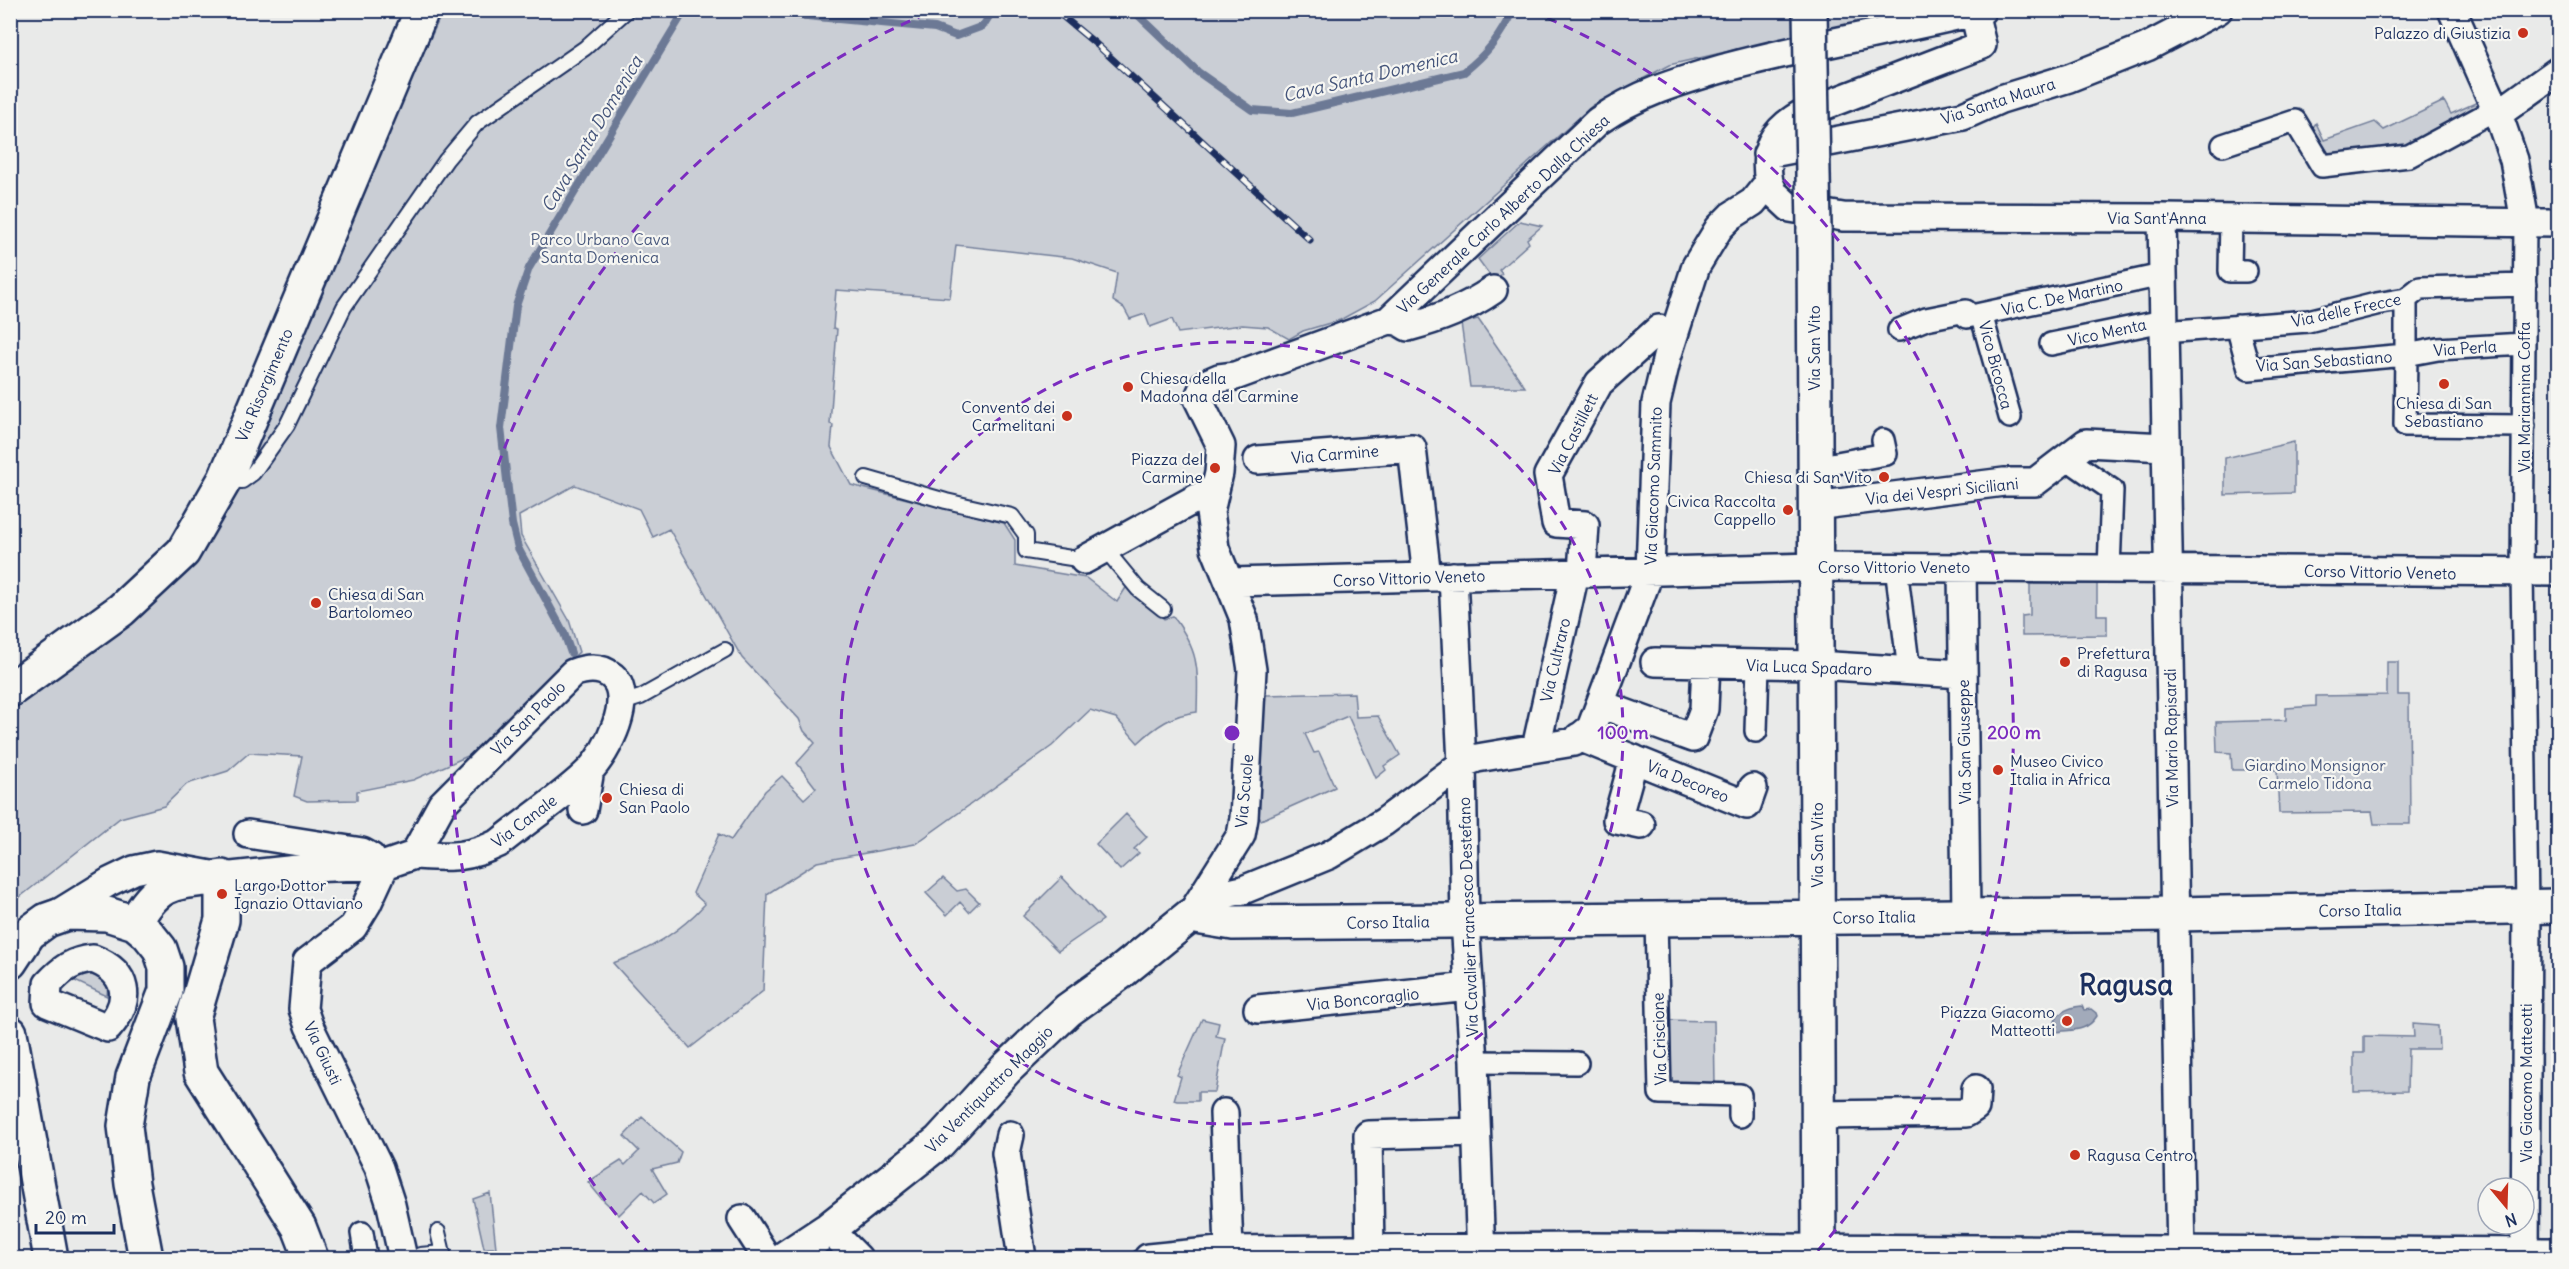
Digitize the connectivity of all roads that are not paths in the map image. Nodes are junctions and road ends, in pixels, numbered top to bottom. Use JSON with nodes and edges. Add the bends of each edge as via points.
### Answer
{"nodes":[{"id":1,"x":422,"y":10,"type":"edge"},
{"id":2,"x":627,"y":10,"type":"edge"},
{"id":3,"x":1810,"y":10,"type":"edge"},
{"id":4,"x":2218,"y":10,"type":"edge"},
{"id":5,"x":2452,"y":10,"type":"edge"},
{"id":6,"x":1978,"y":11,"type":"edge"},
{"id":7,"x":2559,"y":71,"type":"edge"},
{"id":8,"x":2497,"y":111,"type":"junction"},
{"id":9,"x":2223,"y":145,"type":"dead end"},
{"id":10,"x":1767,"y":154,"type":"junction"},
{"id":11,"x":1769,"y":182,"type":"junction"},
{"id":12,"x":2162,"y":218,"type":"junction"},
{"id":13,"x":2231,"y":218,"type":"junction"},
{"id":14,"x":2525,"y":222,"type":"junction"},
{"id":15,"x":2559,"y":223,"type":"edge"},
{"id":16,"x":2246,"y":271,"type":"dead end"},
{"id":17,"x":2162,"y":276,"type":"junction"},
{"id":18,"x":2525,"y":285,"type":"junction"},
{"id":19,"x":1493,"y":290,"type":"dead end"},
{"id":20,"x":2406,"y":299,"type":"junction"},
{"id":21,"x":1974,"y":312,"type":"junction"},
{"id":22,"x":1389,"y":320,"type":"junction"},
{"id":23,"x":2163,"y":326,"type":"junction"},
{"id":24,"x":2237,"y":326,"type":"junction"},
{"id":25,"x":1659,"y":329,"type":"dead end"},
{"id":26,"x":1899,"y":330,"type":"dead end"},
{"id":27,"x":2051,"y":344,"type":"dead end"},
{"id":28,"x":2524,"y":344,"type":"junction"},
{"id":29,"x":2406,"y":355,"type":"junction"},
{"id":30,"x":2010,"y":417,"type":"dead end"},
{"id":31,"x":2524,"y":426,"type":"junction"},
{"id":32,"x":1883,"y":440,"type":"dead end"},
{"id":33,"x":2165,"y":447,"type":"junction"},
{"id":34,"x":1412,"y":448,"type":"joint"},
{"id":35,"x":2066,"y":458,"type":"junction"},
{"id":36,"x":1258,"y":460,"type":"dead end"},
{"id":37,"x":1815,"y":467,"type":"junction"},
{"id":38,"x":866,"y":478,"type":"dead end"},
{"id":39,"x":225,"y":479,"type":"junction"},
{"id":40,"x":1215,"y":488,"type":"junction"},
{"id":41,"x":1815,"y":506,"type":"junction"},
{"id":42,"x":1094,"y":554,"type":"junction"},
{"id":43,"x":1815,"y":567,"type":"junction"},
{"id":44,"x":1896,"y":567,"type":"junction"},
{"id":45,"x":1962,"y":567,"type":"junction"},
{"id":46,"x":2109,"y":569,"type":"junction"},
{"id":47,"x":2167,"y":570,"type":"junction"},
{"id":48,"x":1650,"y":571,"type":"junction"},
{"id":49,"x":2559,"y":572,"type":"edge"},
{"id":50,"x":1578,"y":573,"type":"junction"},
{"id":51,"x":2522,"y":573,"type":"junction"},
{"id":52,"x":1440,"y":577,"type":"junction"},
{"id":53,"x":1231,"y":582,"type":"junction"},
{"id":54,"x":1163,"y":609,"type":"dead end"},
{"id":55,"x":724,"y":650,"type":"dead end"},
{"id":56,"x":1655,"y":662,"type":"dead end"},
{"id":57,"x":1706,"y":664,"type":"junction"},
{"id":58,"x":1758,"y":665,"type":"junction"},
{"id":59,"x":1816,"y":665,"type":"junction"},
{"id":60,"x":1909,"y":670,"type":"junction"},
{"id":61,"x":1963,"y":674,"type":"junction"},
{"id":62,"x":10,"y":690,"type":"edge"},
{"id":63,"x":622,"y":703,"type":"junction"},
{"id":64,"x":1600,"y":704,"type":"junction"},
{"id":65,"x":1756,"y":730,"type":"dead end"},
{"id":66,"x":1579,"y":737,"type":"junction"},
{"id":67,"x":1536,"y":748,"type":"junction"},
{"id":68,"x":1634,"y":759,"type":"junction"},
{"id":69,"x":1462,"y":764,"type":"junction"},
{"id":70,"x":590,"y":770,"type":"junction"},
{"id":71,"x":1753,"y":788,"type":"dead end"},
{"id":72,"x":583,"y":810,"type":"dead end"},
{"id":73,"x":1641,"y":825,"type":"dead end"},
{"id":74,"x":248,"y":834,"type":"dead end"},
{"id":75,"x":414,"y":855,"type":"junction"},
{"id":76,"x":386,"y":865,"type":"junction"},
{"id":77,"x":222,"y":877,"type":"junction"},
{"id":78,"x":2543,"y":906,"type":"edge"},
{"id":79,"x":1196,"y":907,"type":"junction"},
{"id":80,"x":2176,"y":914,"type":"junction"},
{"id":81,"x":1817,"y":918,"type":"junction"},
{"id":82,"x":47,"y":920,"type":"junction"},
{"id":83,"x":1656,"y":920,"type":"junction"},
{"id":84,"x":1972,"y":920,"type":"junction"},
{"id":85,"x":1465,"y":921,"type":"junction"},
{"id":86,"x":135,"y":924,"type":"junction"},
{"id":87,"x":10,"y":962,"type":"edge"},
{"id":88,"x":1469,"y":987,"type":"junction"},
{"id":89,"x":122,"y":1008,"type":"dead end"},
{"id":90,"x":1258,"y":1009,"type":"dead end"},
{"id":91,"x":155,"y":1023,"type":"junction"},
{"id":92,"x":10,"y":1034,"type":"edge"},
{"id":93,"x":1474,"y":1062,"type":"junction"},
{"id":94,"x":1577,"y":1063,"type":"dead end"},
{"id":95,"x":1976,"y":1089,"type":"dead end"},
{"id":96,"x":1224,"y":1113,"type":"dead end"},
{"id":97,"x":1819,"y":1115,"type":"junction"},
{"id":98,"x":1740,"y":1116,"type":"dead end"},
{"id":99,"x":1475,"y":1132,"type":"junction"},
{"id":100,"x":1010,"y":1135,"type":"dead end"},
{"id":101,"x":742,"y":1219,"type":"dead end"},
{"id":102,"x":829,"y":1229,"type":"junction"},
{"id":103,"x":438,"y":1232,"type":"dead end"},
{"id":104,"x":362,"y":1233,"type":"dead end"},
{"id":105,"x":1229,"y":1250,"type":"junction"},
{"id":106,"x":1370,"y":1250,"type":"junction"},
{"id":107,"x":2559,"y":1252,"type":"edge"},
{"id":108,"x":1589,"y":1253,"type":"edge"},
{"id":109,"x":1480,"y":1254,"type":"edge"},
{"id":110,"x":1819,"y":1254,"type":"edge"},
{"id":111,"x":2181,"y":1254,"type":"edge"},
{"id":112,"x":2525,"y":1255,"type":"edge"},
{"id":113,"x":412,"y":1257,"type":"edge"},
{"id":114,"x":51,"y":1258,"type":"edge"},
{"id":115,"x":146,"y":1258,"type":"edge"},
{"id":116,"x":311,"y":1258,"type":"edge"},
{"id":117,"x":366,"y":1258,"type":"edge"},
{"id":118,"x":767,"y":1258,"type":"edge"},
{"id":119,"x":785,"y":1258,"type":"edge"},
{"id":120,"x":858,"y":1258,"type":"edge"},
{"id":121,"x":1022,"y":1258,"type":"edge"},
{"id":122,"x":1148,"y":1258,"type":"edge"}],
"edges":[{"from":1,"to":39,"type":"street","name":"Via Risorgimento"},
{"from":2,"to":39,"type":"lane","via":[[585,48],[477,123],[446,160],[344,307],[281,434],[253,473],[242,481]]},
{"from":3,"to":37,"type":"street","name":"Via San Vito","bridge":true},
{"from":4,"to":10,"type":"street","name":"Via Santa Maura","via":[[2147,47],[1962,116]]},
{"from":5,"to":8,"type":"street"},
{"from":6,"to":10,"type":"street","via":[[1982,45],[1800,116],[1777,133]]},
{"from":6,"to":22,"type":"street","name":"Via Generale Carlo Alberto Dalla Chiesa","via":[[1782,52],[1661,86],[1619,106],[1598,121]]},
{"from":7,"to":8,"type":"street"},
{"from":8,"to":9,"type":"street","via":[[2409,156],[2322,166],[2295,121]]},
{"from":8,"to":14,"type":"street","via":[[2514,160]]},
{"from":10,"to":11,"type":"street"},
{"from":11,"to":12,"type":"street","name":"Via Sant'Anna","via":[[1774,194],[1790,208],[1843,217]]},
{"from":11,"to":48,"type":"street","name":"Via Giacomo Sammito","via":[[1753,202],[1719,228],[1696,266],[1666,357],[1655,412]]},
{"from":12,"to":13,"type":"street","name":"Via Sant'Anna"},
{"from":12,"to":17,"type":"street","name":"Via Mario Rapisardi"},
{"from":13,"to":14,"type":"street","name":"Via Sant'Anna"},
{"from":13,"to":16,"type":"street","via":[[2230,271]]},
{"from":14,"to":15,"type":"street","name":"Via Sant'Anna"},
{"from":14,"to":18,"type":"street","name":"Via Mariannina Coffa"},
{"from":17,"to":21,"type":"street","name":"Via C. De Martino"},
{"from":17,"to":23,"type":"street","name":"Via Mario Rapisardi"},
{"from":18,"to":20,"type":"street","name":"Via delle Frecce","via":[[2420,288]]},
{"from":18,"to":28,"type":"street","name":"Via Mariannina Coffa"},
{"from":19,"to":22,"type":"street","via":[[1467,308],[1435,320],[1408,327]]},
{"from":20,"to":24,"type":"street","name":"Via delle Frecce","via":[[2308,321]]},
{"from":20,"to":29,"type":"street","name":"Via San Sebastiano"},
{"from":21,"to":26,"type":"street","name":"Via C. De Martino","via":[[1926,319]]},
{"from":21,"to":30,"type":"street","name":"Vico Bicocca"},
{"from":22,"to":40,"type":"street","name":"Via Generale Carlo Alberto Dalla Chiesa","via":[[1205,384],[1198,399],[1221,446]]},
{"from":23,"to":24,"type":"street","name":"Via delle Frecce"},
{"from":23,"to":27,"type":"street","name":"Vico Menta"},
{"from":23,"to":33,"type":"street","name":"Via Mario Rapisardi"},
{"from":24,"to":29,"type":"street","name":"Via San Sebastiano","via":[[2249,369]]},
{"from":25,"to":50,"type":"street","name":"Via Castillett","via":[[1599,383],[1548,476],[1556,523],[1585,525]]},
{"from":28,"to":29,"type":"street","name":"Via Perla","via":[[2438,349]]},
{"from":28,"to":31,"type":"street","name":"Via Mariannina Coffa"},
{"from":29,"to":31,"type":"street","name":"Via San Sebastiano","via":[[2405,425]]},
{"from":31,"to":51,"type":"street","name":"Via Mariannina Coffa"},
{"from":32,"to":37,"type":"street","via":[[1886,454]]},
{"from":33,"to":35,"type":"street","name":"Via dei Vespri Siciliani","via":[[2086,443]]},
{"from":33,"to":47,"type":"street","name":"Via Mario Rapisardi"},
{"from":34,"to":36,"type":"street","name":"Via Carmine"},
{"from":34,"to":52,"type":"street","name":"Via Cavalier Francesco Destefano"},
{"from":35,"to":41,"type":"street","name":"Via dei Vespri Siciliani","via":[[2035,482],[2004,482]]},
{"from":35,"to":46,"type":"street","via":[[2112,490]]},
{"from":37,"to":41,"type":"street","name":"Via San Vito"},
{"from":38,"to":42,"type":"lane","via":[[1012,516],[1026,535],[1026,551]]},
{"from":39,"to":62,"type":"street","name":"Via Risorgimento","via":[[183,552],[121,610]]},
{"from":40,"to":42,"type":"street"},
{"from":40,"to":53,"type":"street","name":"Via Scuole","via":[[1210,512],[1215,548]]},
{"from":41,"to":43,"type":"street","name":"Via San Vito"},
{"from":42,"to":54,"type":"lane"},
{"from":43,"to":44,"type":"street","name":"Corso Vittorio Veneto"},
{"from":43,"to":48,"type":"street","name":"Corso Vittorio Veneto"},
{"from":43,"to":59,"type":"street","name":"Via San Vito"},
{"from":44,"to":45,"type":"street","name":"Corso Vittorio Veneto"},
{"from":44,"to":60,"type":"street"},
{"from":45,"to":46,"type":"street","name":"Corso Vittorio Veneto"},
{"from":45,"to":61,"type":"street","name":"Via San Giuseppe"},
{"from":46,"to":47,"type":"street","name":"Corso Vittorio Veneto"},
{"from":47,"to":51,"type":"street","name":"Corso Vittorio Veneto"},
{"from":47,"to":80,"type":"street","name":"Via Mario Rapisardi"},
{"from":48,"to":50,"type":"street","name":"Corso Vittorio Veneto"},
{"from":48,"to":64,"type":"street","name":"Via Giacomo Sammito"},
{"from":49,"to":51,"type":"street","name":"Corso Vittorio Veneto"},
{"from":50,"to":52,"type":"street","name":"Corso Vittorio Veneto"},
{"from":50,"to":67,"type":"street","name":"Via Cultraro"},
{"from":51,"to":78,"type":"street","name":"Via Mariannina Coffa"},
{"from":52,"to":53,"type":"street","name":"Corso Vittorio Veneto"},
{"from":52,"to":69,"type":"street","name":"Via Cavalier Francesco Destefano"},
{"from":53,"to":79,"type":"street","name":"Via Scuole","via":[[1244,619],[1252,670],[1244,818],[1241,835]]},
{"from":55,"to":63,"type":"lane","via":[[641,697]]},
{"from":56,"to":57,"type":"street","name":"Via Luca Spadaro"},
{"from":57,"to":58,"type":"street","name":"Via Luca Spadaro"},
{"from":57,"to":64,"type":"street","via":[[1704,709],[1693,738]]},
{"from":58,"to":59,"type":"street","name":"Via Luca Spadaro"},
{"from":58,"to":65,"type":"street"},
{"from":59,"to":60,"type":"street","name":"Via Luca Spadaro"},
{"from":59,"to":81,"type":"street","name":"Via San Vito"},
{"from":60,"to":61,"type":"street","name":"Via Luca Spadaro"},
{"from":61,"to":84,"type":"street","name":"Via San Giuseppe"},
{"from":63,"to":70,"type":"street","via":[[612,735]]},
{"from":63,"to":75,"type":"street","name":"Via San Paolo","via":[[618,683],[611,675],[593,668],[573,673],[442,804]]},
{"from":64,"to":66,"type":"street","name":"Via Giacomo Sammito","via":[[1591,728]]},
{"from":66,"to":67,"type":"street","via":[[1574,742]]},
{"from":66,"to":68,"type":"street","name":"Via Decoreo"},
{"from":67,"to":69,"type":"street"},
{"from":68,"to":71,"type":"street","name":"Via Decoreo","via":[[1747,805]]},
{"from":68,"to":73,"type":"street","via":[[1617,820]]},
{"from":69,"to":79,"type":"street","via":[[1384,822],[1329,855]]},
{"from":69,"to":85,"type":"street","name":"Via Cavalier Francesco Destefano"},
{"from":70,"to":72,"type":"street"},
{"from":70,"to":75,"type":"street","name":"Via Canale","via":[[499,843],[457,857]]},
{"from":74,"to":76,"type":"street","via":[[362,852]]},
{"from":75,"to":76,"type":"street"},
{"from":76,"to":77,"type":"street"},
{"from":76,"to":113,"type":"street","name":"Via Giusti","via":[[352,927],[307,962],[303,1009],[379,1168]]},
{"from":77,"to":82,"type":"street","via":[[157,865],[134,870]]},
{"from":77,"to":86,"type":"street","via":[[172,883],[145,904]]},
{"from":77,"to":116,"type":"street","via":[[222,921],[193,1018],[201,1072],[299,1227]]},
{"from":78,"to":80,"type":"street","name":"Corso Italia"},
{"from":78,"to":112,"type":"street","name":"Via Giacomo Matteotti"},
{"from":79,"to":85,"type":"street","name":"Corso Italia","via":[[1233,923]]},
{"from":79,"to":102,"type":"street","name":"Via Ventiquattro Maggio","via":[[1121,972],[1068,1010],[1006,1069],[939,1142]]},
{"from":80,"to":84,"type":"street","name":"Corso Italia"},
{"from":80,"to":111,"type":"street","name":"Via Mario Rapisardi"},
{"from":81,"to":83,"type":"street","name":"Corso Italia"},
{"from":81,"to":84,"type":"street","name":"Corso Italia"},
{"from":81,"to":97,"type":"street","name":"Via San Vito"},
{"from":82,"to":86,"type":"street","via":[[85,912],[107,914]]},
{"from":82,"to":87,"type":"street","via":[[29,933]]},
{"from":83,"to":85,"type":"street","name":"Corso Italia"},
{"from":83,"to":98,"type":"street","name":"Via Criscione","via":[[1660,1093],[1740,1095]]},
{"from":85,"to":88,"type":"street","name":"Via Cavalier Francesco Destefano"},
{"from":86,"to":91,"type":"street","via":[[160,949],[166,967],[166,991]]},
{"from":88,"to":90,"type":"street","name":"Via Boncoraglio"},
{"from":88,"to":93,"type":"street","name":"Via Cavalier Francesco Destefano"},
{"from":89,"to":91,"type":"street"},
{"from":91,"to":115,"type":"street","via":[[133,1077],[125,1126]]},
{"from":92,"to":114,"type":"street"},
{"from":93,"to":94,"type":"street"},
{"from":93,"to":99,"type":"street","name":"Via Cavalier Francesco Destefano"},
{"from":95,"to":97,"type":"street","via":[[1975,1107],[1966,1113]]},
{"from":96,"to":105,"type":"street"},
{"from":97,"to":110,"type":"street","name":"Via San Vito"},
{"from":99,"to":106,"type":"street","via":[[1368,1135]]},
{"from":99,"to":109,"type":"street","name":"Via Cavalier Francesco Destefano"},
{"from":100,"to":121,"type":"street","via":[[1006,1153]]},
{"from":101,"to":118,"type":"street"},
{"from":102,"to":119,"type":"street","name":"Via Ventiquattro Maggio"},
{"from":102,"to":120,"type":"street"},
{"from":103,"to":113,"type":"lane","via":[[443,1253]]},
{"from":104,"to":117,"type":"street"},
{"from":105,"to":106,"type":"street"},
{"from":105,"to":122,"type":"street"},
{"from":106,"to":109,"type":"street"},
{"from":107,"to":112,"type":"street"},
{"from":108,"to":109,"type":"street"},
{"from":108,"to":110,"type":"street"},
{"from":110,"to":111,"type":"street"},
{"from":111,"to":112,"type":"street"}]}
